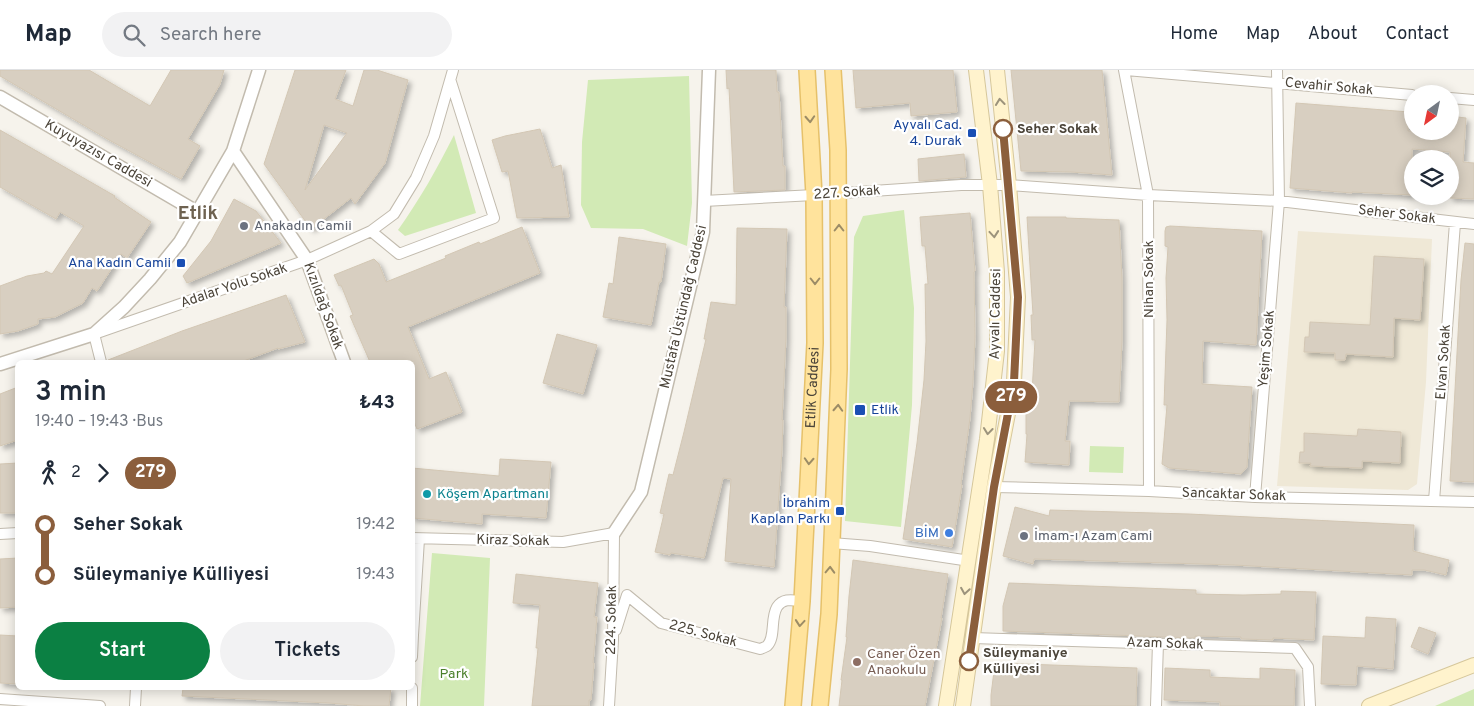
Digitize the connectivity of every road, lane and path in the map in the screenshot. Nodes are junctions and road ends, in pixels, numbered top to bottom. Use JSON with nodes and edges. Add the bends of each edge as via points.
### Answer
{"nodes":[{"id":1,"x":260,"y":70,"type":"edge"},
{"id":2,"x":453,"y":70,"type":"edge"},
{"id":3,"x":709,"y":70,"type":"edge"},
{"id":4,"x":807,"y":70,"type":"edge"},
{"id":5,"x":833,"y":70,"type":"edge"},
{"id":6,"x":976,"y":70,"type":"edge"},
{"id":7,"x":996,"y":70,"type":"edge"},
{"id":8,"x":1125,"y":70,"type":"edge"},
{"id":9,"x":1278,"y":70,"type":"edge"},
{"id":10,"x":451,"y":82,"type":"junction"},
{"id":11,"x":1277,"y":83,"type":"junction"},
{"id":12,"x":1404,"y":94,"type":"edge"},
{"id":13,"x":0,"y":97,"type":"edge"},
{"id":14,"x":1459,"y":99,"type":"edge"},
{"id":15,"x":1474,"y":100,"type":"edge"},
{"id":16,"x":233,"y":151,"type":"junction"},
{"id":17,"x":990,"y":185,"type":"junction"},
{"id":18,"x":1009,"y":185,"type":"junction"},
{"id":19,"x":839,"y":194,"type":"junction"},
{"id":20,"x":814,"y":195,"type":"junction"},
{"id":21,"x":1148,"y":195,"type":"junction"},
{"id":22,"x":704,"y":201,"type":"junction"},
{"id":23,"x":1279,"y":201,"type":"junction"},
{"id":24,"x":197,"y":212,"type":"junction"},
{"id":25,"x":1455,"y":223,"type":"junction"},
{"id":26,"x":1474,"y":224,"type":"edge"},
{"id":27,"x":371,"y":231,"type":"junction"},
{"id":28,"x":307,"y":260,"type":"junction"},
{"id":29,"x":94,"y":334,"type":"junction"},
{"id":30,"x":100,"y":360,"type":"edge"},
{"id":31,"x":343,"y":360,"type":"edge"},
{"id":32,"x":0,"y":364,"type":"edge"},
{"id":33,"x":994,"y":487,"type":"junction"},
{"id":34,"x":1149,"y":491,"type":"junction"},
{"id":35,"x":1255,"y":496,"type":"junction"},
{"id":36,"x":1434,"y":501,"type":"junction"},
{"id":37,"x":1474,"y":502,"type":"edge"},
{"id":38,"x":15,"y":533,"type":"edge"},
{"id":39,"x":0,"y":534,"type":"edge"},
{"id":40,"x":614,"y":534,"type":"junction"},
{"id":41,"x":416,"y":538,"type":"edge"},
{"id":42,"x":831,"y":543,"type":"junction"},
{"id":43,"x":970,"y":561,"type":"junction"},
{"id":44,"x":415,"y":567,"type":"edge"},
{"id":45,"x":802,"y":600,"type":"junction"},
{"id":46,"x":973,"y":638,"type":"junction"},
{"id":47,"x":613,"y":640,"type":"junction"},
{"id":48,"x":1158,"y":643,"type":"junction"},
{"id":49,"x":1474,"y":665,"type":"edge"},
{"id":50,"x":136,"y":690,"type":"edge"},
{"id":51,"x":412,"y":690,"type":"edge"},
{"id":52,"x":0,"y":699,"type":"edge"},
{"id":53,"x":100,"y":706,"type":"edge"},
{"id":54,"x":135,"y":706,"type":"edge"},
{"id":55,"x":412,"y":706,"type":"edge"},
{"id":56,"x":609,"y":706,"type":"edge"},
{"id":57,"x":793,"y":706,"type":"edge"},
{"id":58,"x":820,"y":706,"type":"edge"},
{"id":59,"x":946,"y":706,"type":"edge"},
{"id":60,"x":963,"y":706,"type":"edge"},
{"id":61,"x":1156,"y":706,"type":"edge"},
{"id":62,"x":1310,"y":706,"type":"edge"},
{"id":63,"x":1368,"y":706,"type":"edge"}],
"edges":[{"from":1,"to":16,"type":"street"},
{"from":2,"to":10,"type":"street","name":"Adalar Yolu Sokak"},
{"from":3,"to":22,"type":"street","name":"Mustafa Üstündağ Caddesi"},
{"from":4,"to":20,"type":"main road","name":"Etlik Caddesi","one_way":true},
{"from":5,"to":19,"type":"main road","name":"Etlik Caddesi"},
{"from":6,"to":17,"type":"main road","name":"Ayvalı Caddesi"},
{"from":18,"to":7,"type":"main road","name":"Ayvalı Caddesi","one_way":true},
{"from":8,"to":11,"type":"street","name":"Cevahir Sokak"},
{"from":8,"to":21,"type":"street","name":"Nihan Sokak"},
{"from":9,"to":11,"type":"street","name":"Yeşim Sokak"},
{"from":10,"to":27,"type":"street","name":"Adalar Yolu Sokak","via":[[434,136],[416,178],[394,214]]},
{"from":10,"to":27,"type":"street","name":"Adalar Yolu Sokak","via":[[494,218],[400,254]]},
{"from":11,"to":12,"type":"street","name":"Cevahir Sokak"},
{"from":11,"to":23,"type":"street","name":"Yeşim Sokak"},
{"from":13,"to":24,"type":"street","name":"Kuyuyazısı Caddesi"},
{"from":14,"to":15,"type":"street"},
{"from":16,"to":24,"type":"street"},
{"from":16,"to":28,"type":"street","name":"Kızıldağ Sokak"},
{"from":17,"to":18,"type":"street","name":"Seher Sokak"},
{"from":17,"to":19,"type":"street","name":"227. Sokak"},
{"from":17,"to":43,"type":"main road","name":"Ayvalı Caddesi","one_way":true,"via":[[997,272],[997,351]]},
{"from":18,"to":21,"type":"street","name":"Seher Sokak"},
{"from":18,"to":33,"type":"main road","name":"Ayvalı Caddesi","via":[[1018,297],[1014,382]]},
{"from":19,"to":20,"type":"street","name":"227. Sokak"},
{"from":42,"to":19,"type":"main road","name":"Etlik Caddesi","one_way":true,"via":[[840,369]]},
{"from":20,"to":22,"type":"street","name":"227. Sokak"},
{"from":20,"to":45,"type":"main road","name":"Etlik Caddesi","one_way":true,"via":[[815,343]]},
{"from":21,"to":23,"type":"street","name":"Seher Sokak"},
{"from":21,"to":34,"type":"street","name":"Nihan Sokak"},
{"from":22,"to":40,"type":"street","name":"Mustafa Üstündağ Caddesi","via":[[703,232],[641,492]]},
{"from":23,"to":25,"type":"street","name":"Seher Sokak"},
{"from":23,"to":35,"type":"street","name":"Yeşim Sokak"},
{"from":24,"to":29,"type":"street","via":[[180,242],[150,279]]},
{"from":25,"to":26,"type":"street","name":"Seher Sokak"},
{"from":25,"to":36,"type":"street","name":"Elvan Sokak"},
{"from":27,"to":28,"type":"street","name":"Adalar Yolu Sokak"},
{"from":28,"to":29,"type":"street","name":"Adalar Yolu Sokak"},
{"from":28,"to":31,"type":"street","name":"Kızıldağ Sokak"},
{"from":29,"to":30,"type":"street"},
{"from":29,"to":32,"type":"street"},
{"from":33,"to":34,"type":"street","name":"Sancaktar Sokak"},
{"from":33,"to":46,"type":"main road","name":"Ayvalı Caddesi"},
{"from":34,"to":35,"type":"street","name":"Sancaktar Sokak"},
{"from":35,"to":36,"type":"street","name":"Sancaktar Sokak"},
{"from":36,"to":37,"type":"street","name":"Sancaktar Sokak"},
{"from":38,"to":39,"type":"street"},
{"from":40,"to":41,"type":"street","name":"Kiraz Sokak","via":[[564,542]]},
{"from":40,"to":47,"type":"street","name":"224. Sokak"},
{"from":41,"to":44,"type":"street"},
{"from":42,"to":43,"type":"street"},
{"from":58,"to":42,"type":"main road","name":"Etlik Caddesi","one_way":true,"via":[[829,614]]},
{"from":43,"to":59,"type":"main road","name":"Ayvalı Caddesi","one_way":true},
{"from":45,"to":47,"type":"street","name":"225. Sokak","via":[[780,603],[773,613],[772,638],[767,646],[760,649],[661,623],[627,595]]},
{"from":45,"to":57,"type":"main road","name":"Etlik Caddesi","one_way":true},
{"from":46,"to":48,"type":"street","name":"Azam Sokak"},
{"from":46,"to":60,"type":"main road","name":"Ayvalı Caddesi"},
{"from":47,"to":56,"type":"street","name":"224. Sokak"},
{"from":48,"to":61,"type":"street"},
{"from":48,"to":62,"type":"street","name":"Azam Sokak","via":[[1295,648],[1308,667]]},
{"from":49,"to":63,"type":"main road"},
{"from":50,"to":54,"type":"street"},
{"from":51,"to":55,"type":"street"},
{"from":52,"to":53,"type":"street"}]}
